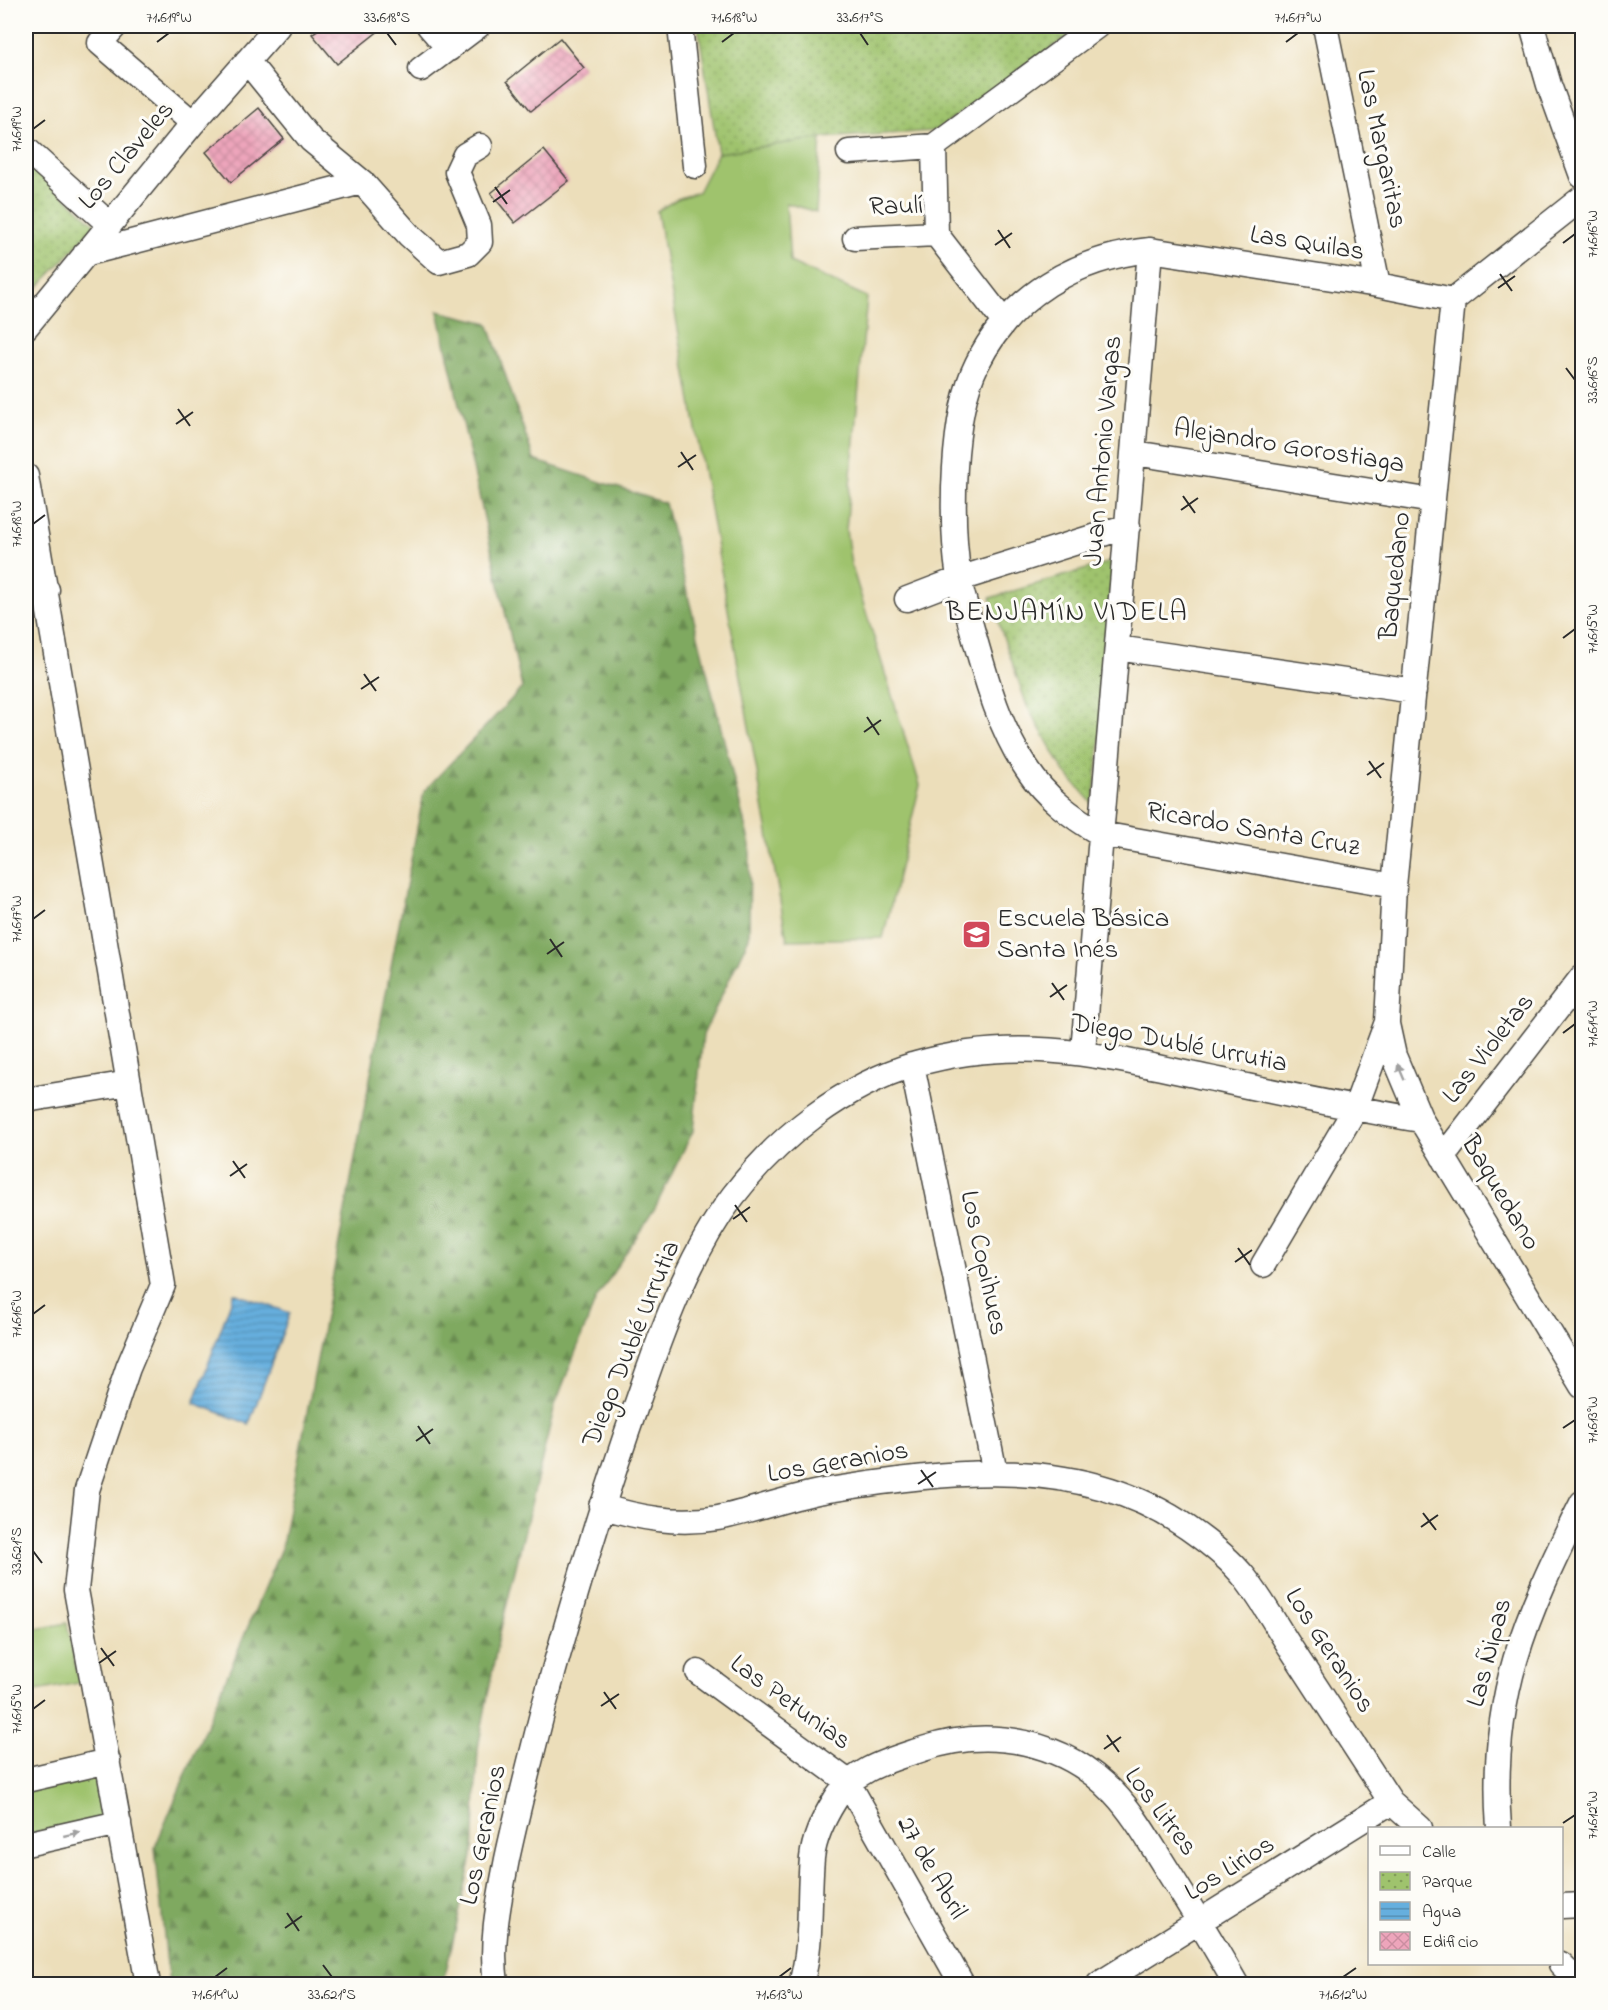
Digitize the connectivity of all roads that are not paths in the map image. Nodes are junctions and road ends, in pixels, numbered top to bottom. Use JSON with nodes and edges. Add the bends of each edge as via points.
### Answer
{"nodes":[{"id":1,"x":115,"y":26,"type":"edge"},
{"id":2,"x":278,"y":26,"type":"edge"},
{"id":3,"x":429,"y":26,"type":"edge"},
{"id":4,"x":478,"y":26,"type":"edge"},
{"id":5,"x":680,"y":26,"type":"edge"},
{"id":6,"x":1097,"y":26,"type":"edge"},
{"id":7,"x":1325,"y":26,"type":"edge"},
{"id":8,"x":1532,"y":26,"type":"edge"},
{"id":9,"x":448,"y":49,"type":"junction"},
{"id":10,"x":247,"y":61,"type":"junction"},
{"id":11,"x":421,"y":69,"type":"dead end"},
{"id":12,"x":193,"y":123,"type":"junction"},
{"id":13,"x":480,"y":146,"type":"dead end"},
{"id":14,"x":934,"y":146,"type":"junction"},
{"id":15,"x":26,"y":149,"type":"edge"},
{"id":16,"x":849,"y":152,"type":"dead end"},
{"id":17,"x":695,"y":166,"type":"dead end"},
{"id":18,"x":1582,"y":176,"type":"edge"},
{"id":19,"x":362,"y":182,"type":"junction"},
{"id":20,"x":1582,"y":198,"type":"edge"},
{"id":21,"x":110,"y":224,"type":"junction"},
{"id":22,"x":936,"y":234,"type":"junction"},
{"id":23,"x":855,"y":238,"type":"dead end"},
{"id":24,"x":1150,"y":250,"type":"junction"},
{"id":25,"x":85,"y":254,"type":"junction"},
{"id":26,"x":1378,"y":285,"type":"junction"},
{"id":27,"x":1453,"y":300,"type":"junction"},
{"id":28,"x":1004,"y":322,"type":"junction"},
{"id":29,"x":26,"y":327,"type":"edge"},
{"id":30,"x":1135,"y":453,"type":"junction"},
{"id":31,"x":26,"y":476,"type":"edge"},
{"id":32,"x":1433,"y":501,"type":"junction"},
{"id":33,"x":1128,"y":526,"type":"junction"},
{"id":34,"x":959,"y":579,"type":"junction"},
{"id":35,"x":36,"y":592,"type":"edge"},
{"id":36,"x":907,"y":599,"type":"dead end"},
{"id":37,"x":1117,"y":648,"type":"junction"},
{"id":38,"x":1414,"y":691,"type":"junction"},
{"id":39,"x":1101,"y":834,"type":"junction"},
{"id":40,"x":1394,"y":886,"type":"junction"},
{"id":41,"x":1582,"y":977,"type":"edge"},
{"id":42,"x":1387,"y":1022,"type":"junction"},
{"id":43,"x":1083,"y":1052,"type":"junction"},
{"id":44,"x":912,"y":1065,"type":"junction"},
{"id":45,"x":129,"y":1083,"type":"junction"},
{"id":46,"x":26,"y":1100,"type":"edge"},
{"id":47,"x":1355,"y":1109,"type":"junction"},
{"id":48,"x":1421,"y":1120,"type":"junction"},
{"id":49,"x":1443,"y":1157,"type":"junction"},
{"id":50,"x":1263,"y":1265,"type":"dead end"},
{"id":51,"x":1582,"y":1386,"type":"edge"},
{"id":52,"x":995,"y":1473,"type":"junction"},
{"id":53,"x":1582,"y":1503,"type":"edge"},
{"id":54,"x":601,"y":1506,"type":"junction"},
{"id":55,"x":698,"y":1672,"type":"dead end"},
{"id":56,"x":108,"y":1761,"type":"junction"},
{"id":57,"x":26,"y":1780,"type":"edge"},
{"id":58,"x":847,"y":1781,"type":"junction"},
{"id":59,"x":1391,"y":1802,"type":"junction"},
{"id":60,"x":119,"y":1823,"type":"junction"},
{"id":61,"x":1419,"y":1827,"type":"edge"},
{"id":62,"x":1499,"y":1827,"type":"edge"},
{"id":63,"x":26,"y":1844,"type":"edge"},
{"id":64,"x":1582,"y":1905,"type":"edge"},
{"id":65,"x":1563,"y":1906,"type":"edge"},
{"id":66,"x":1201,"y":1923,"type":"junction"},
{"id":67,"x":1562,"y":1965,"type":"edge"},
{"id":68,"x":148,"y":1984,"type":"edge"},
{"id":69,"x":496,"y":1984,"type":"edge"},
{"id":70,"x":801,"y":1984,"type":"edge"},
{"id":71,"x":962,"y":1984,"type":"edge"},
{"id":72,"x":1100,"y":1984,"type":"edge"},
{"id":73,"x":1236,"y":1984,"type":"edge"},
{"id":74,"x":1581,"y":1984,"type":"edge"}],
"edges":[{"from":1,"to":12,"type":"street","via":[[100,43]]},
{"from":2,"to":10,"type":"street","name":"Los Claveles"},
{"from":3,"to":9,"type":"street"},
{"from":4,"to":9,"type":"street"},
{"from":5,"to":17,"type":"street"},
{"from":6,"to":14,"type":"street"},
{"from":7,"to":26,"type":"street","name":"Las Margaritas"},
{"from":8,"to":18,"type":"street"},
{"from":9,"to":11,"type":"street"},
{"from":10,"to":12,"type":"street","name":"Los Claveles"},
{"from":10,"to":19,"type":"street","via":[[311,140]]},
{"from":12,"to":21,"type":"street","name":"Los Claveles"},
{"from":13,"to":19,"type":"street","via":[[465,155],[457,172],[479,225],[480,242],[468,254],[439,262]]},
{"from":14,"to":16,"type":"street"},
{"from":14,"to":22,"type":"street"},
{"from":15,"to":21,"type":"street"},
{"from":19,"to":25,"type":"street"},
{"from":20,"to":27,"type":"street"},
{"from":21,"to":25,"type":"street","name":"Los Claveles"},
{"from":22,"to":23,"type":"street","name":"Raulí"},
{"from":22,"to":28,"type":"street","name":"Raulí"},
{"from":24,"to":26,"type":"street","name":"Las Quilas"},
{"from":24,"to":28,"type":"street","name":"Las Quilas","via":[[1100,258],[1077,267],[1033,293]]},
{"from":24,"to":30,"type":"street","name":"Juan Antonio Vargas"},
{"from":25,"to":29,"type":"street","name":"Los Claveles"},
{"from":26,"to":27,"type":"street","name":"Las Quilas"},
{"from":27,"to":32,"type":"street","name":"Baquedano"},
{"from":28,"to":34,"type":"street","name":"Las Quilas","via":[[977,365],[961,412],[954,506]]},
{"from":30,"to":32,"type":"street","name":"Alejandro Gorostiaga"},
{"from":30,"to":33,"type":"street","name":"Juan Antonio Vargas"},
{"from":31,"to":35,"type":"street"},
{"from":32,"to":38,"type":"street","name":"Baquedano"},
{"from":33,"to":34,"type":"street"},
{"from":33,"to":37,"type":"street","name":"Juan Antonio Vargas"},
{"from":34,"to":36,"type":"street"},
{"from":34,"to":39,"type":"street","name":"Las Quilas","via":[[977,647],[1015,751],[1059,806]]},
{"from":35,"to":45,"type":"street"},
{"from":37,"to":38,"type":"street"},
{"from":37,"to":39,"type":"street","name":"Juan Antonio Vargas"},
{"from":38,"to":40,"type":"street","name":"Baquedano"},
{"from":39,"to":40,"type":"street","name":"Ricardo Santa Cruz"},
{"from":39,"to":43,"type":"street","name":"Juan Antonio Vargas"},
{"from":40,"to":42,"type":"street","name":"Baquedano"},
{"from":41,"to":49,"type":"street","name":"Las Violetas"},
{"from":42,"to":47,"type":"street","name":"Baquedano"},
{"from":48,"to":42,"type":"street","name":"Baquedano","one_way":true,"via":[[1394,1056]]},
{"from":43,"to":44,"type":"street","name":"Diego Dublé Urrutia","via":[[998,1047]]},
{"from":43,"to":47,"type":"street","name":"Diego Dublé Urrutia"},
{"from":44,"to":52,"type":"street","name":"Los Copihues"},
{"from":44,"to":54,"type":"street","name":"Diego Dublé Urrutia","via":[[856,1091],[808,1122],[780,1145],[732,1198],[695,1260],[656,1348]]},
{"from":45,"to":46,"type":"street"},
{"from":45,"to":56,"type":"street","via":[[162,1285],[128,1368],[86,1502],[76,1590]]},
{"from":47,"to":48,"type":"street","name":"Diego Dublé Urrutia"},
{"from":47,"to":50,"type":"street","name":"Baquedano"},
{"from":48,"to":49,"type":"street","name":"Baquedano"},
{"from":49,"to":51,"type":"street","name":"Baquedano"},
{"from":52,"to":54,"type":"street","name":"Los Geranios","via":[[826,1491],[717,1518],[639,1518]]},
{"from":52,"to":59,"type":"street","name":"Los Geranios","via":[[1061,1477],[1094,1484],[1156,1509],[1203,1539],[1245,1577]]},
{"from":53,"to":62,"type":"street","name":"Las Ñipas","via":[[1534,1601],[1511,1669],[1499,1739]]},
{"from":54,"to":69,"type":"street","name":"Los Geranios","via":[[519,1801],[495,1924]]},
{"from":55,"to":58,"type":"street","name":"Las Petunias"},
{"from":56,"to":57,"type":"street"},
{"from":56,"to":60,"type":"street"},
{"from":58,"to":66,"type":"street","name":"Los Litres","via":[[883,1762],[969,1738],[1011,1739],[1057,1752],[1078,1763],[1114,1793]]},
{"from":58,"to":70,"type":"street","via":[[826,1818],[812,1857],[810,1924]]},
{"from":58,"to":71,"type":"street","name":"27 de Abril"},
{"from":59,"to":61,"type":"street","name":"Los Geranios"},
{"from":59,"to":66,"type":"street","name":"Los Lirios"},
{"from":63,"to":60,"type":"street","one_way":true},
{"from":60,"to":68,"type":"street"},
{"from":64,"to":65,"type":"street"},
{"from":66,"to":72,"type":"street","name":"Los Lirios"},
{"from":66,"to":73,"type":"street","name":"Los Litres"},
{"from":67,"to":74,"type":"street"}]}
